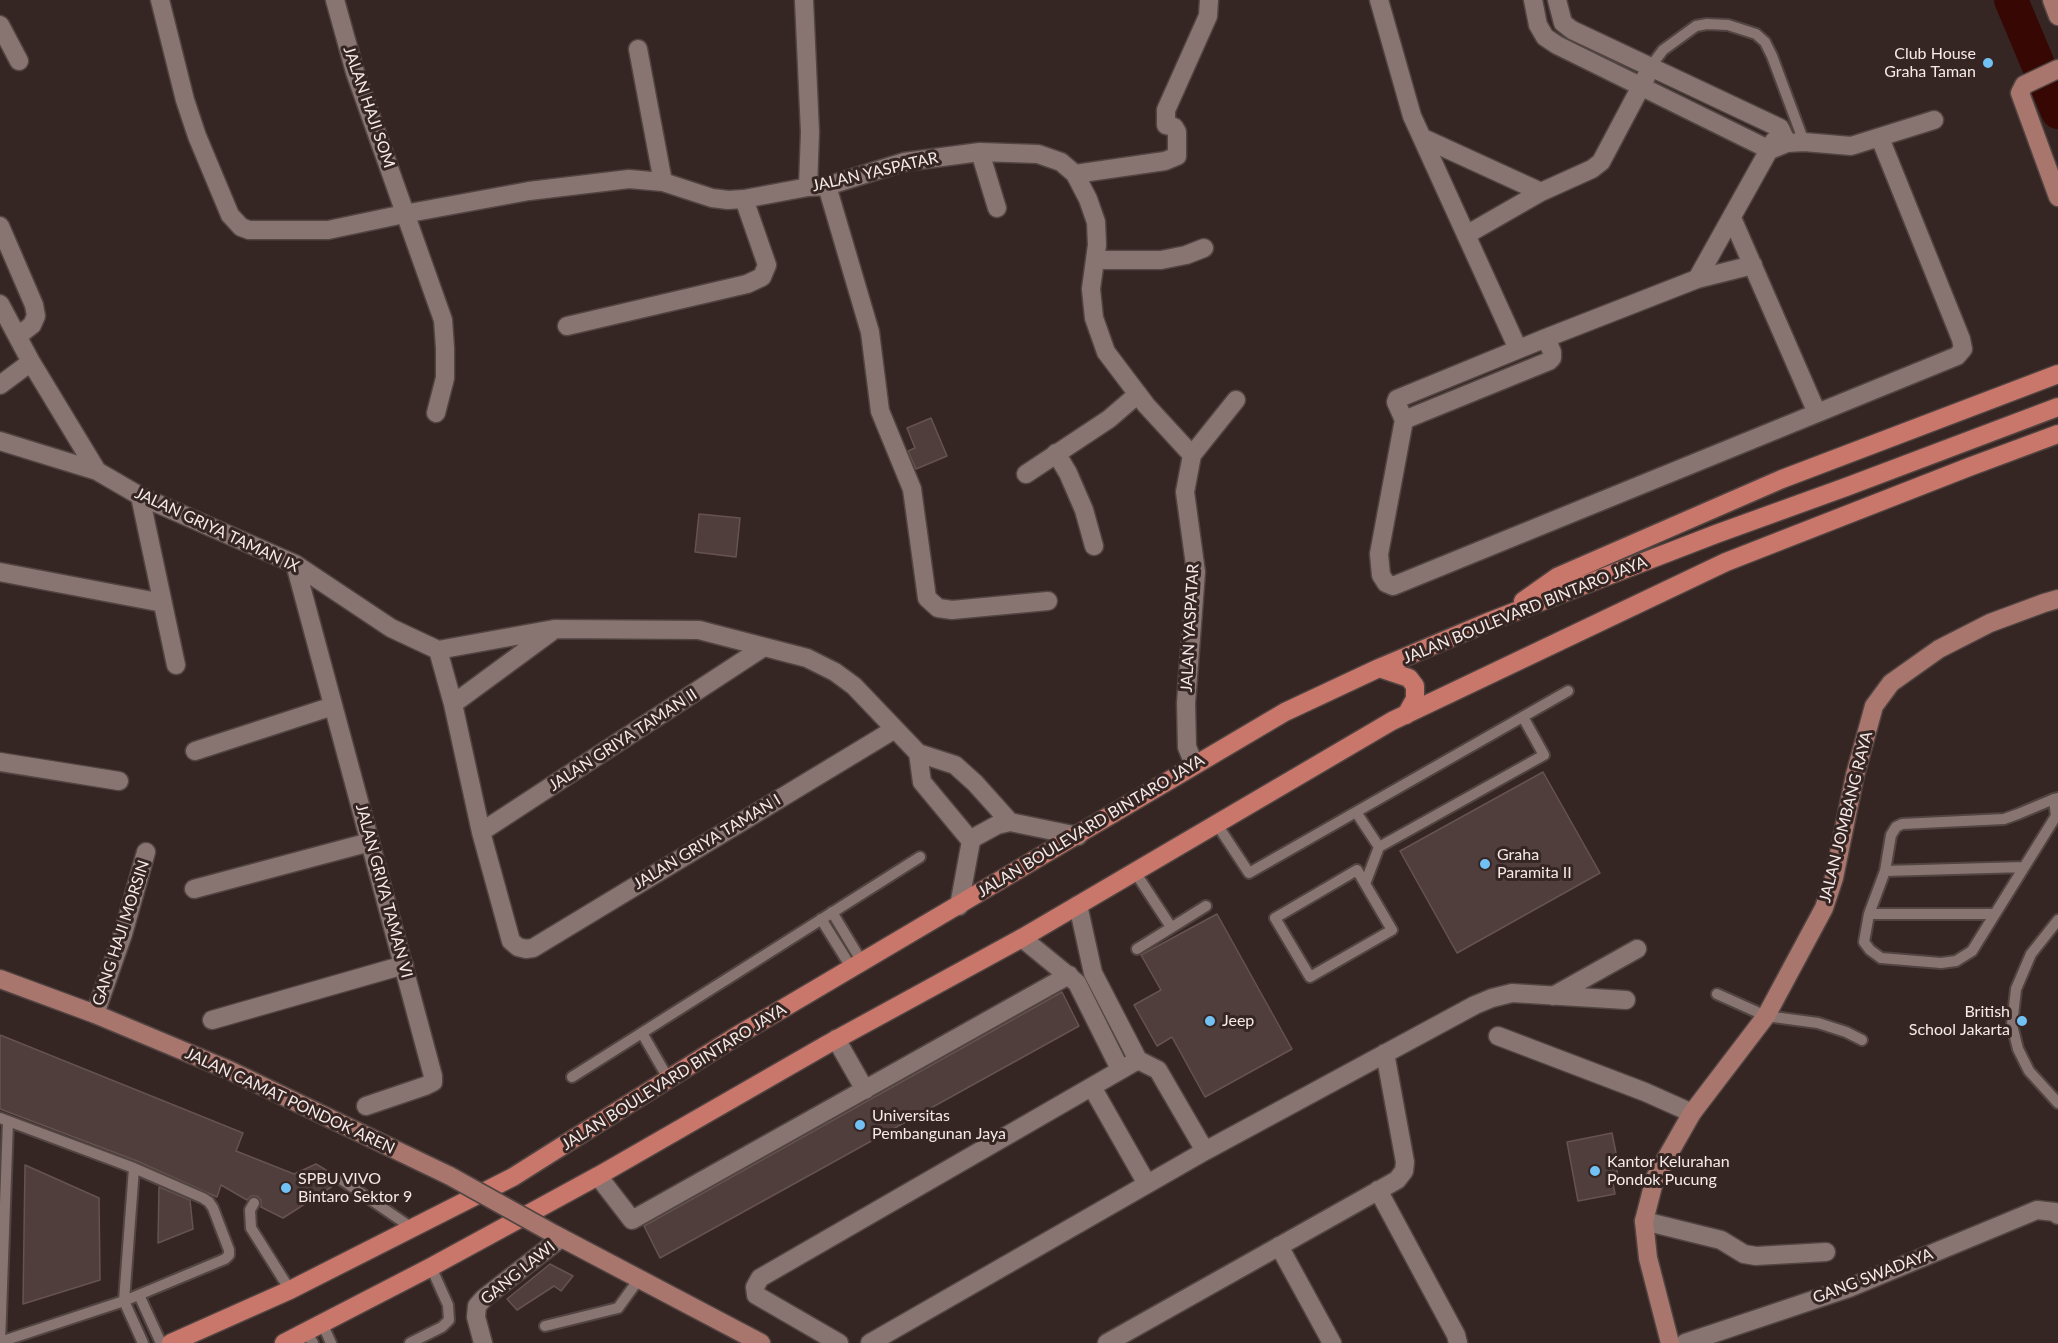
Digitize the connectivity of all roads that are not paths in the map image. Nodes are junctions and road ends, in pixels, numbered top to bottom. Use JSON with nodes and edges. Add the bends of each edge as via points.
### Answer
{"nodes":[{"id":1,"x":160,"y":0,"type":"edge"},
{"id":2,"x":335,"y":0,"type":"edge"},
{"id":3,"x":804,"y":0,"type":"edge"},
{"id":4,"x":1209,"y":0,"type":"edge"},
{"id":5,"x":1379,"y":0,"type":"edge"},
{"id":6,"x":1533,"y":0,"type":"edge"},
{"id":7,"x":1557,"y":0,"type":"edge"},
{"id":8,"x":2052,"y":0,"type":"edge"},
{"id":9,"x":2058,"y":16,"type":"edge"},
{"id":10,"x":0,"y":25,"type":"edge"},
{"id":11,"x":638,"y":49,"type":"dead end"},
{"id":12,"x":19,"y":61,"type":"dead end"},
{"id":13,"x":1651,"y":66,"type":"junction"},
{"id":14,"x":2058,"y":69,"type":"edge"},
{"id":15,"x":1641,"y":87,"type":"junction"},
{"id":16,"x":1934,"y":120,"type":"dead end"},
{"id":17,"x":1423,"y":138,"type":"junction"},
{"id":18,"x":1880,"y":138,"type":"junction"},
{"id":19,"x":1785,"y":141,"type":"junction"},
{"id":20,"x":980,"y":152,"type":"junction"},
{"id":21,"x":1075,"y":174,"type":"junction"},
{"id":22,"x":663,"y":182,"type":"junction"},
{"id":23,"x":827,"y":186,"type":"junction"},
{"id":24,"x":808,"y":187,"type":"junction"},
{"id":25,"x":1541,"y":192,"type":"junction"},
{"id":26,"x":2058,"y":197,"type":"edge"},
{"id":27,"x":744,"y":199,"type":"junction"},
{"id":28,"x":997,"y":208,"type":"dead end"},
{"id":29,"x":404,"y":214,"type":"junction"},
{"id":30,"x":1732,"y":218,"type":"junction"},
{"id":31,"x":0,"y":226,"type":"edge"},
{"id":32,"x":1466,"y":235,"type":"junction"},
{"id":33,"x":1204,"y":248,"type":"dead end"},
{"id":34,"x":1095,"y":260,"type":"junction"},
{"id":35,"x":1753,"y":265,"type":"junction"},
{"id":36,"x":1697,"y":279,"type":"junction"},
{"id":37,"x":0,"y":304,"type":"edge"},
{"id":38,"x":567,"y":326,"type":"dead end"},
{"id":39,"x":18,"y":336,"type":"junction"},
{"id":40,"x":1546,"y":338,"type":"junction"},
{"id":41,"x":1518,"y":349,"type":"junction"},
{"id":42,"x":31,"y":362,"type":"junction"},
{"id":43,"x":2058,"y":374,"type":"edge"},
{"id":44,"x":0,"y":385,"type":"edge"},
{"id":45,"x":1138,"y":394,"type":"junction"},
{"id":46,"x":1236,"y":400,"type":"dead end"},
{"id":47,"x":2058,"y":407,"type":"edge"},
{"id":48,"x":1817,"y":413,"type":"junction"},
{"id":49,"x":436,"y":414,"type":"dead end"},
{"id":50,"x":1404,"y":420,"type":"junction"},
{"id":51,"x":2058,"y":434,"type":"edge"},
{"id":52,"x":0,"y":441,"type":"edge"},
{"id":53,"x":1056,"y":453,"type":"junction"},
{"id":54,"x":1192,"y":455,"type":"junction"},
{"id":55,"x":97,"y":471,"type":"junction"},
{"id":56,"x":1026,"y":474,"type":"dead end"},
{"id":57,"x":140,"y":496,"type":"junction"},
{"id":58,"x":1094,"y":546,"type":"dead end"},
{"id":59,"x":295,"y":564,"type":"junction"},
{"id":60,"x":0,"y":572,"type":"edge"},
{"id":61,"x":2058,"y":599,"type":"edge"},
{"id":62,"x":1048,"y":601,"type":"dead end"},
{"id":63,"x":163,"y":603,"type":"junction"},
{"id":64,"x":1499,"y":618,"type":"junction"},
{"id":65,"x":554,"y":629,"type":"junction"},
{"id":66,"x":764,"y":647,"type":"junction"},
{"id":67,"x":438,"y":650,"type":"junction"},
{"id":68,"x":176,"y":665,"type":"dead end"},
{"id":69,"x":1379,"y":668,"type":"junction"},
{"id":70,"x":1568,"y":691,"type":"dead end"},
{"id":71,"x":453,"y":704,"type":"junction"},
{"id":72,"x":333,"y":706,"type":"junction"},
{"id":73,"x":1406,"y":715,"type":"junction"},
{"id":74,"x":1523,"y":717,"type":"junction"},
{"id":75,"x":895,"y":729,"type":"junction"},
{"id":76,"x":195,"y":751,"type":"dead end"},
{"id":77,"x":918,"y":753,"type":"junction"},
{"id":78,"x":0,"y":762,"type":"edge"},
{"id":79,"x":1194,"y":764,"type":"junction"},
{"id":80,"x":119,"y":781,"type":"dead end"},
{"id":81,"x":2056,"y":798,"type":"edge"},
{"id":82,"x":1356,"y":812,"type":"junction"},
{"id":83,"x":2057,"y":815,"type":"edge"},
{"id":84,"x":1010,"y":822,"type":"junction"},
{"id":85,"x":1216,"y":823,"type":"junction"},
{"id":86,"x":481,"y":832,"type":"junction"},
{"id":87,"x":1078,"y":836,"type":"junction"},
{"id":88,"x":971,"y":841,"type":"junction"},
{"id":89,"x":370,"y":842,"type":"junction"},
{"id":90,"x":1379,"y":847,"type":"junction"},
{"id":91,"x":147,"y":852,"type":"dead end"},
{"id":92,"x":920,"y":857,"type":"dead end"},
{"id":93,"x":2024,"y":867,"type":"junction"},
{"id":94,"x":1885,"y":871,"type":"junction"},
{"id":95,"x":1135,"y":872,"type":"junction"},
{"id":96,"x":1365,"y":884,"type":"junction"},
{"id":97,"x":194,"y":889,"type":"dead end"},
{"id":98,"x":1078,"y":905,"type":"junction"},
{"id":99,"x":958,"y":906,"type":"junction"},
{"id":100,"x":1206,"y":906,"type":"dead end"},
{"id":101,"x":832,"y":912,"type":"junction"},
{"id":102,"x":1869,"y":914,"type":"junction"},
{"id":103,"x":1994,"y":914,"type":"junction"},
{"id":104,"x":821,"y":919,"type":"junction"},
{"id":105,"x":2058,"y":920,"type":"edge"},
{"id":106,"x":1171,"y":927,"type":"junction"},
{"id":107,"x":1022,"y":938,"type":"junction"},
{"id":108,"x":1137,"y":949,"type":"dead end"},
{"id":109,"x":1636,"y":949,"type":"dead end"},
{"id":110,"x":404,"y":965,"type":"junction"},
{"id":111,"x":856,"y":965,"type":"junction"},
{"id":112,"x":1093,"y":973,"type":"junction"},
{"id":113,"x":0,"y":979,"type":"edge"},
{"id":114,"x":1073,"y":979,"type":"junction"},
{"id":115,"x":1717,"y":993,"type":"dead end"},
{"id":116,"x":1553,"y":996,"type":"junction"},
{"id":117,"x":1626,"y":1000,"type":"dead end"},
{"id":118,"x":95,"y":1014,"type":"junction"},
{"id":119,"x":1766,"y":1016,"type":"junction"},
{"id":120,"x":212,"y":1020,"type":"dead end"},
{"id":121,"x":645,"y":1031,"type":"junction"},
{"id":122,"x":1498,"y":1036,"type":"dead end"},
{"id":123,"x":1862,"y":1040,"type":"dead end"},
{"id":124,"x":831,"y":1042,"type":"junction"},
{"id":125,"x":1385,"y":1053,"type":"junction"},
{"id":126,"x":1138,"y":1060,"type":"junction"},
{"id":127,"x":1120,"y":1069,"type":"junction"},
{"id":128,"x":572,"y":1077,"type":"dead end"},
{"id":129,"x":672,"y":1078,"type":"junction"},
{"id":130,"x":1092,"y":1087,"type":"junction"},
{"id":131,"x":860,"y":1093,"type":"junction"},
{"id":132,"x":2058,"y":1103,"type":"edge"},
{"id":133,"x":366,"y":1106,"type":"dead end"},
{"id":134,"x":1692,"y":1113,"type":"junction"},
{"id":135,"x":4,"y":1120,"type":"edge"},
{"id":136,"x":1205,"y":1150,"type":"junction"},
{"id":137,"x":134,"y":1168,"type":"junction"},
{"id":138,"x":598,"y":1176,"type":"junction"},
{"id":139,"x":342,"y":1180,"type":"dead end"},
{"id":140,"x":1147,"y":1184,"type":"junction"},
{"id":141,"x":1378,"y":1190,"type":"junction"},
{"id":142,"x":254,"y":1203,"type":"dead end"},
{"id":143,"x":2058,"y":1215,"type":"edge"},
{"id":144,"x":1644,"y":1221,"type":"junction"},
{"id":145,"x":412,"y":1228,"type":"junction"},
{"id":146,"x":557,"y":1236,"type":"junction"},
{"id":147,"x":1279,"y":1246,"type":"junction"},
{"id":148,"x":1826,"y":1252,"type":"dead end"},
{"id":149,"x":431,"y":1267,"type":"junction"},
{"id":150,"x":639,"y":1279,"type":"junction"},
{"id":151,"x":290,"y":1290,"type":"junction"},
{"id":152,"x":139,"y":1295,"type":"junction"},
{"id":153,"x":124,"y":1301,"type":"junction"},
{"id":154,"x":545,"y":1326,"type":"dead end"},
{"id":155,"x":314,"y":1333,"type":"edge"},
{"id":156,"x":0,"y":1342,"type":"edge"},
{"id":157,"x":143,"y":1343,"type":"edge"},
{"id":158,"x":161,"y":1343,"type":"edge"},
{"id":159,"x":171,"y":1343,"type":"edge"},
{"id":160,"x":284,"y":1343,"type":"edge"},
{"id":161,"x":331,"y":1343,"type":"edge"},
{"id":162,"x":410,"y":1343,"type":"edge"},
{"id":163,"x":483,"y":1343,"type":"edge"},
{"id":164,"x":761,"y":1343,"type":"edge"},
{"id":165,"x":839,"y":1343,"type":"edge"},
{"id":166,"x":870,"y":1343,"type":"edge"},
{"id":167,"x":1107,"y":1343,"type":"edge"},
{"id":168,"x":1332,"y":1343,"type":"edge"},
{"id":169,"x":1458,"y":1343,"type":"edge"},
{"id":170,"x":1670,"y":1343,"type":"edge"},
{"id":171,"x":1685,"y":1343,"type":"edge"}],
"edges":[{"from":1,"to":29,"type":"street","name":"JALAN YASPATAR","via":[[185,100],[236,223],[256,230],[328,230]]},
{"from":2,"to":29,"type":"street","name":"JALAN HAJI SOM","via":[[355,72]]},
{"from":3,"to":24,"type":"street","via":[[810,132]]},
{"from":4,"to":21,"type":"street","via":[[1208,16],[1166,110],[1166,125],[1177,132],[1177,156]]},
{"from":5,"to":17,"type":"street","via":[[1412,116]]},
{"from":6,"to":15,"type":"street","via":[[1545,37]]},
{"from":7,"to":13,"type":"street","via":[[1563,23],[1572,30]]},
{"from":8,"to":9,"type":"main road"},
{"from":10,"to":12,"type":"street"},
{"from":11,"to":22,"type":"street"},
{"from":13,"to":15,"type":"street"},
{"from":13,"to":19,"type":"street"},
{"from":13,"to":19,"type":"lane","via":[[1663,50],[1696,27],[1728,25],[1756,34],[1772,56]]},
{"from":14,"to":26,"type":"main road","via":[[2021,90]]},
{"from":15,"to":19,"type":"street"},
{"from":15,"to":25,"type":"street","via":[[1601,162]]},
{"from":16,"to":18,"type":"street"},
{"from":17,"to":25,"type":"street"},
{"from":17,"to":32,"type":"street"},
{"from":18,"to":19,"type":"street","via":[[1851,146]]},
{"from":18,"to":48,"type":"street","via":[[1963,349],[1957,356]]},
{"from":19,"to":30,"type":"street"},
{"from":20,"to":21,"type":"street","name":"JALAN YASPATAR","via":[[1038,154],[1060,162]]},
{"from":20,"to":23,"type":"street","name":"JALAN YASPATAR","via":[[904,162]]},
{"from":20,"to":28,"type":"street"},
{"from":21,"to":34,"type":"street","via":[[1096,222]]},
{"from":22,"to":27,"type":"street","name":"JALAN YASPATAR","via":[[712,198]]},
{"from":22,"to":29,"type":"street","name":"JALAN YASPATAR","via":[[596,182]]},
{"from":23,"to":24,"type":"street","name":"JALAN YASPATAR"},
{"from":23,"to":62,"type":"street","via":[[870,332],[880,411],[912,489],[927,598],[938,608],[952,610]]},
{"from":24,"to":27,"type":"street","name":"JALAN YASPATAR"},
{"from":25,"to":32,"type":"street"},
{"from":27,"to":38,"type":"street","via":[[767,265],[762,277],[747,284]]},
{"from":29,"to":49,"type":"street","name":"JALAN HAJI SOM","via":[[443,320],[445,378]]},
{"from":30,"to":35,"type":"street"},
{"from":30,"to":36,"type":"street"},
{"from":31,"to":39,"type":"street","via":[[36,316],[32,325]]},
{"from":32,"to":41,"type":"street"},
{"from":33,"to":34,"type":"street","via":[[1161,260]]},
{"from":34,"to":45,"type":"street","via":[[1091,289],[1096,326],[1106,352]]},
{"from":35,"to":36,"type":"street"},
{"from":35,"to":48,"type":"street"},
{"from":36,"to":40,"type":"street"},
{"from":37,"to":39,"type":"street"},
{"from":39,"to":42,"type":"street"},
{"from":40,"to":41,"type":"street"},
{"from":40,"to":50,"type":"street","via":[[1552,352],[1549,362]]},
{"from":41,"to":50,"type":"street","via":[[1400,396],[1396,402]]},
{"from":42,"to":44,"type":"street"},
{"from":42,"to":55,"type":"street"},
{"from":43,"to":64,"type":"main road","via":[[1782,479],[1623,547],[1557,577]]},
{"from":45,"to":53,"type":"street"},
{"from":45,"to":54,"type":"street"},
{"from":46,"to":54,"type":"street"},
{"from":47,"to":64,"type":"main road","name":"JALAN BOULEVARD BINTARO JAYA"},
{"from":48,"to":50,"type":"street","via":[[1393,586],[1381,575],[1379,554]]},
{"from":51,"to":73,"type":"main road","via":[[1726,562]]},
{"from":52,"to":55,"type":"street","name":"JALAN GRIYA TAMAN IX"},
{"from":53,"to":56,"type":"street"},
{"from":53,"to":58,"type":"street","via":[[1076,491]]},
{"from":54,"to":79,"type":"street","name":"JALAN YASPATAR","via":[[1185,492],[1196,572],[1186,703],[1187,747]]},
{"from":55,"to":57,"type":"street","name":"JALAN GRIYA TAMAN IX"},
{"from":57,"to":59,"type":"street","name":"JALAN GRIYA TAMAN IX"},
{"from":57,"to":63,"type":"street"},
{"from":59,"to":67,"type":"street","name":"JALAN GRIYA TAMAN IX","via":[[391,628]]},
{"from":59,"to":72,"type":"street","name":"JALAN GRIYA TAMAN VI"},
{"from":60,"to":63,"type":"street"},
{"from":61,"to":119,"type":"main road","name":"JALAN JOMBANG RAYA","via":[[1990,623],[1939,648],[1891,683],[1874,706],[1824,908]]},
{"from":63,"to":68,"type":"street"},
{"from":64,"to":69,"type":"main road","name":"JALAN BOULEVARD BINTARO JAYA"},
{"from":65,"to":66,"type":"street","via":[[699,630]]},
{"from":65,"to":67,"type":"street"},
{"from":65,"to":71,"type":"street"},
{"from":66,"to":75,"type":"street","via":[[807,658],[835,672]]},
{"from":66,"to":86,"type":"street","name":"JALAN GRIYA TAMAN II"},
{"from":67,"to":71,"type":"street"},
{"from":69,"to":73,"type":"main road","via":[[1409,678],[1415,686],[1415,699]]},
{"from":69,"to":79,"type":"main road","name":"JALAN BOULEVARD BINTARO JAYA","via":[[1285,712]]},
{"from":70,"to":74,"type":"lane"},
{"from":71,"to":86,"type":"street"},
{"from":72,"to":76,"type":"street"},
{"from":72,"to":89,"type":"street","name":"JALAN GRIYA TAMAN VI"},
{"from":73,"to":85,"type":"main road"},
{"from":74,"to":82,"type":"lane"},
{"from":74,"to":90,"type":"lane","via":[[1544,755]]},
{"from":75,"to":77,"type":"street"},
{"from":75,"to":86,"type":"street","name":"JALAN GRIYA TAMAN I","via":[[533,948],[518,947],[511,941]]},
{"from":77,"to":84,"type":"street","via":[[955,765]]},
{"from":77,"to":88,"type":"street","via":[[922,782]]},
{"from":78,"to":80,"type":"street"},
{"from":79,"to":87,"type":"main road","name":"JALAN BOULEVARD BINTARO JAYA"},
{"from":81,"to":83,"type":"lane"},
{"from":81,"to":94,"type":"lane","via":[[2004,819],[1902,824],[1891,835]]},
{"from":82,"to":85,"type":"lane","via":[[1249,873]]},
{"from":82,"to":90,"type":"lane"},
{"from":83,"to":93,"type":"lane"},
{"from":84,"to":87,"type":"street"},
{"from":84,"to":88,"type":"street"},
{"from":85,"to":95,"type":"main road"},
{"from":87,"to":99,"type":"main road","name":"JALAN BOULEVARD BINTARO JAYA"},
{"from":88,"to":99,"type":"street"},
{"from":89,"to":97,"type":"street"},
{"from":89,"to":110,"type":"street","name":"JALAN GRIYA TAMAN VI"},
{"from":90,"to":96,"type":"lane"},
{"from":91,"to":118,"type":"street","name":"GANG HAJI MORSIN"},
{"from":92,"to":101,"type":"lane"},
{"from":93,"to":94,"type":"lane"},
{"from":93,"to":103,"type":"lane"},
{"from":94,"to":102,"type":"lane"},
{"from":95,"to":98,"type":"main road"},
{"from":95,"to":106,"type":"lane"},
{"from":96,"to":96,"type":"lane","via":[[1357,870],[1275,918],[1310,977],[1392,930]]},
{"from":98,"to":107,"type":"main road"},
{"from":98,"to":112,"type":"street"},
{"from":99,"to":111,"type":"main road","name":"JALAN BOULEVARD BINTARO JAYA"},
{"from":100,"to":106,"type":"lane"},
{"from":101,"to":104,"type":"lane"},
{"from":101,"to":111,"type":"lane"},
{"from":102,"to":103,"type":"lane"},
{"from":102,"to":103,"type":"lane","via":[[1864,942],[1881,958],[1941,963],[1956,961],[1972,951]]},
{"from":104,"to":111,"type":"lane"},
{"from":104,"to":121,"type":"lane"},
{"from":105,"to":132,"type":"lane","via":[[2031,954],[2016,989],[2012,1024],[2029,1071]]},
{"from":106,"to":108,"type":"lane"},
{"from":107,"to":114,"type":"street"},
{"from":107,"to":124,"type":"main road"},
{"from":109,"to":116,"type":"street"},
{"from":110,"to":120,"type":"street"},
{"from":110,"to":133,"type":"street","name":"JALAN GRIYA TAMAN VI","via":[[433,1082]]},
{"from":111,"to":129,"type":"main road","name":"JALAN BOULEVARD BINTARO JAYA"},
{"from":112,"to":114,"type":"street"},
{"from":112,"to":126,"type":"street"},
{"from":113,"to":118,"type":"main road","name":"JALAN CAMAT PONDOK AREN"},
{"from":114,"to":127,"type":"street"},
{"from":114,"to":131,"type":"street"},
{"from":115,"to":119,"type":"lane"},
{"from":116,"to":117,"type":"street"},
{"from":116,"to":125,"type":"street","via":[[1512,993],[1492,998]]},
{"from":118,"to":146,"type":"main road","name":"JALAN CAMAT PONDOK AREN","bridge":true,"via":[[229,1070],[450,1176]]},
{"from":119,"to":123,"type":"lane","via":[[1818,1023]]},
{"from":119,"to":134,"type":"main road","name":"JALAN JOMBANG RAYA"},
{"from":121,"to":128,"type":"lane"},
{"from":121,"to":129,"type":"lane"},
{"from":122,"to":134,"type":"street"},
{"from":124,"to":131,"type":"street"},
{"from":124,"to":138,"type":"main road"},
{"from":125,"to":136,"type":"street"},
{"from":125,"to":141,"type":"street","via":[[1405,1162],[1397,1180]]},
{"from":126,"to":127,"type":"street"},
{"from":126,"to":136,"type":"street","via":[[1158,1070]]},
{"from":127,"to":130,"type":"street"},
{"from":129,"to":145,"type":"main road","name":"JALAN BOULEVARD BINTARO JAYA","via":[[513,1177]]},
{"from":130,"to":140,"type":"street"},
{"from":130,"to":165,"type":"street","via":[[760,1278],[756,1295]]},
{"from":131,"to":138,"type":"street","via":[[632,1220]]},
{"from":134,"to":144,"type":"main road","name":"JALAN JOMBANG RAYA","via":[[1655,1178]]},
{"from":135,"to":137,"type":"lane"},
{"from":135,"to":156,"type":"lane"},
{"from":136,"to":140,"type":"street"},
{"from":137,"to":152,"type":"lane","via":[[209,1202],[229,1250],[225,1259]]},
{"from":137,"to":153,"type":"lane"},
{"from":138,"to":149,"type":"main road"},
{"from":139,"to":145,"type":"lane"},
{"from":140,"to":166,"type":"street"},
{"from":141,"to":147,"type":"street"},
{"from":141,"to":169,"type":"street"},
{"from":142,"to":151,"type":"lane","via":[[250,1210],[251,1228]]},
{"from":143,"to":171,"type":"street","name":"GANG SWADAYA","via":[[2037,1210],[1850,1288]]},
{"from":144,"to":148,"type":"street","via":[[1721,1240],[1744,1254]]},
{"from":144,"to":170,"type":"main road","name":"JALAN JOMBANG RAYA","via":[[1648,1258]]},
{"from":145,"to":151,"type":"main road","name":"JALAN BOULEVARD BINTARO JAYA"},
{"from":146,"to":150,"type":"main road","name":"JALAN CAMAT PONDOK AREN"},
{"from":146,"to":163,"type":"street","name":"GANG LAWI","via":[[477,1306]]},
{"from":147,"to":167,"type":"street"},
{"from":147,"to":168,"type":"street"},
{"from":149,"to":155,"type":"main road"},
{"from":149,"to":162,"type":"lane","via":[[448,1305],[449,1320],[442,1328]]},
{"from":150,"to":154,"type":"lane","via":[[618,1308]]},
{"from":150,"to":164,"type":"main road","name":"JALAN CAMAT PONDOK AREN"},
{"from":151,"to":159,"type":"main road","name":"JALAN BOULEVARD BINTARO JAYA"},
{"from":152,"to":153,"type":"lane"},
{"from":152,"to":158,"type":"lane"},
{"from":153,"to":156,"type":"lane"},
{"from":153,"to":157,"type":"lane"},
{"from":155,"to":160,"type":"main road"},
{"from":155,"to":161,"type":"lane"}]}
